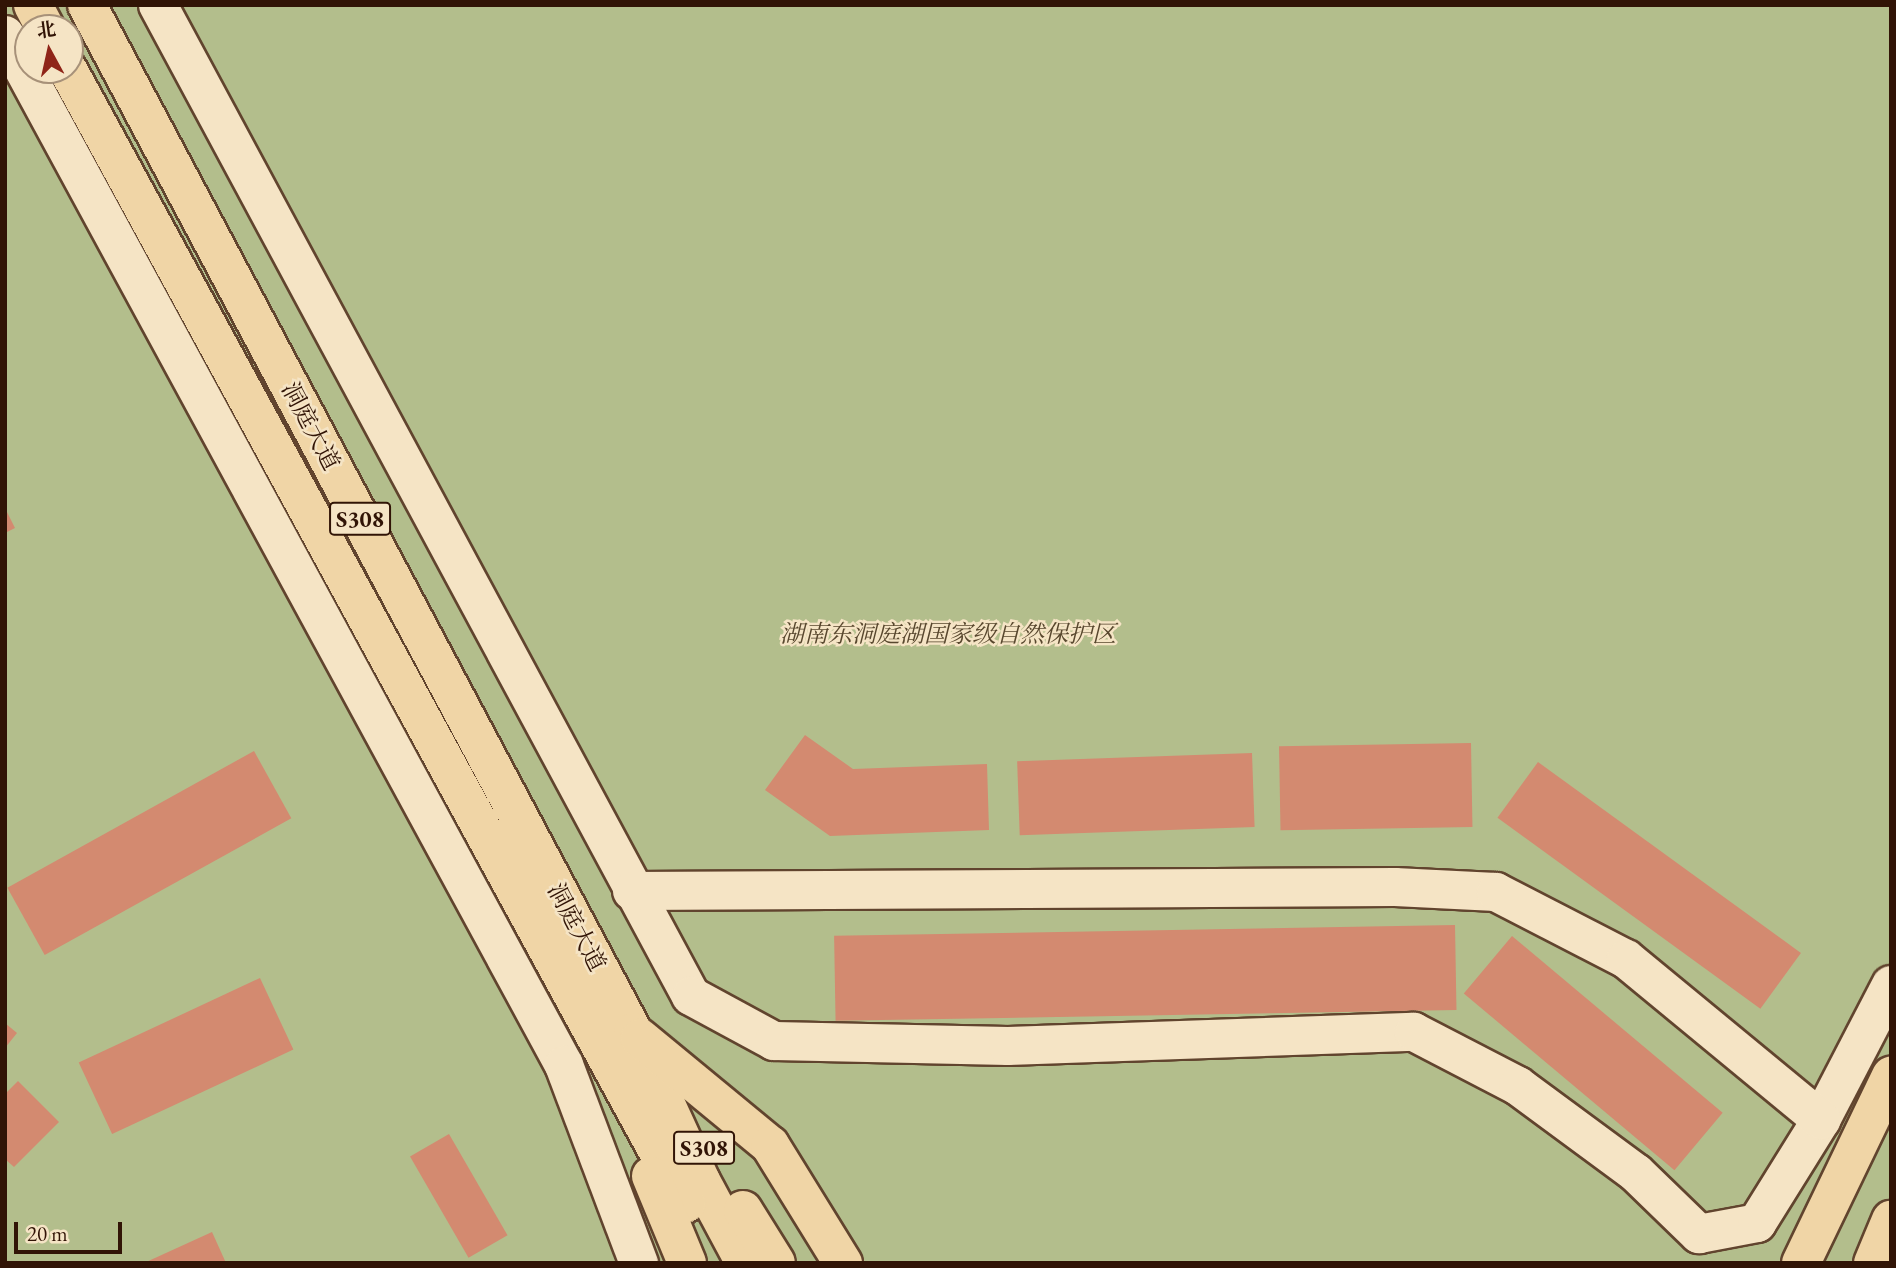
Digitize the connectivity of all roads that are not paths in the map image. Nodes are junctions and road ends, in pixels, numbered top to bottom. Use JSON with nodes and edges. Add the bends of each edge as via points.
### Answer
{"nodes":[{"id":1,"x":87,"y":5,"type":"edge"},
{"id":2,"x":158,"y":5,"type":"edge"},
{"id":3,"x":5,"y":35,"type":"edge"},
{"id":4,"x":76,"y":84,"type":"edge"},
{"id":5,"x":632,"y":891,"type":"junction"},
{"id":6,"x":1891,"y":985,"type":"edge"},
{"id":7,"x":633,"y":1032,"type":"junction"},
{"id":8,"x":600,"y":1051,"type":"junction"},
{"id":9,"x":1891,"y":1076,"type":"edge"},
{"id":10,"x":1891,"y":1118,"type":"edge"},
{"id":11,"x":1821,"y":1121,"type":"junction"},
{"id":12,"x":1891,"y":1220,"type":"edge"},
{"id":13,"x":639,"y":1263,"type":"edge"},
{"id":14,"x":687,"y":1263,"type":"edge"},
{"id":15,"x":720,"y":1263,"type":"edge"},
{"id":16,"x":745,"y":1263,"type":"edge"},
{"id":17,"x":776,"y":1263,"type":"edge"},
{"id":18,"x":843,"y":1263,"type":"edge"},
{"id":19,"x":1801,"y":1263,"type":"edge"},
{"id":20,"x":1831,"y":1263,"type":"edge"},
{"id":21,"x":1873,"y":1263,"type":"edge"}],
"edges":[{"from":1,"to":7,"type":"main road","name":"洞庭大道","number":"S308"},
{"from":2,"to":5,"type":"street"},
{"from":3,"to":13,"type":"street","via":[[564,1065]]},
{"from":4,"to":8,"type":"main road","name":"洞庭大道","number":"S308"},
{"from":5,"to":11,"type":"street","via":[[1395,887],[1496,892],[1626,959]]},
{"from":5,"to":11,"type":"street","via":[[691,996],[774,1041],[1008,1046],[1414,1032],[1518,1086],[1636,1173],[1699,1234],[1757,1223]]},
{"from":6,"to":11,"type":"street"},
{"from":7,"to":16,"type":"main road","via":[[701,1181]]},
{"from":7,"to":17,"type":"main road","number":"S308"},
{"from":7,"to":18,"type":"main road","via":[[770,1145]]},
{"from":8,"to":14,"type":"main road"},
{"from":8,"to":15,"type":"main road","number":"S308"},
{"from":9,"to":19,"type":"main road"},
{"from":10,"to":20,"type":"main road"},
{"from":12,"to":21,"type":"main road"}]}
